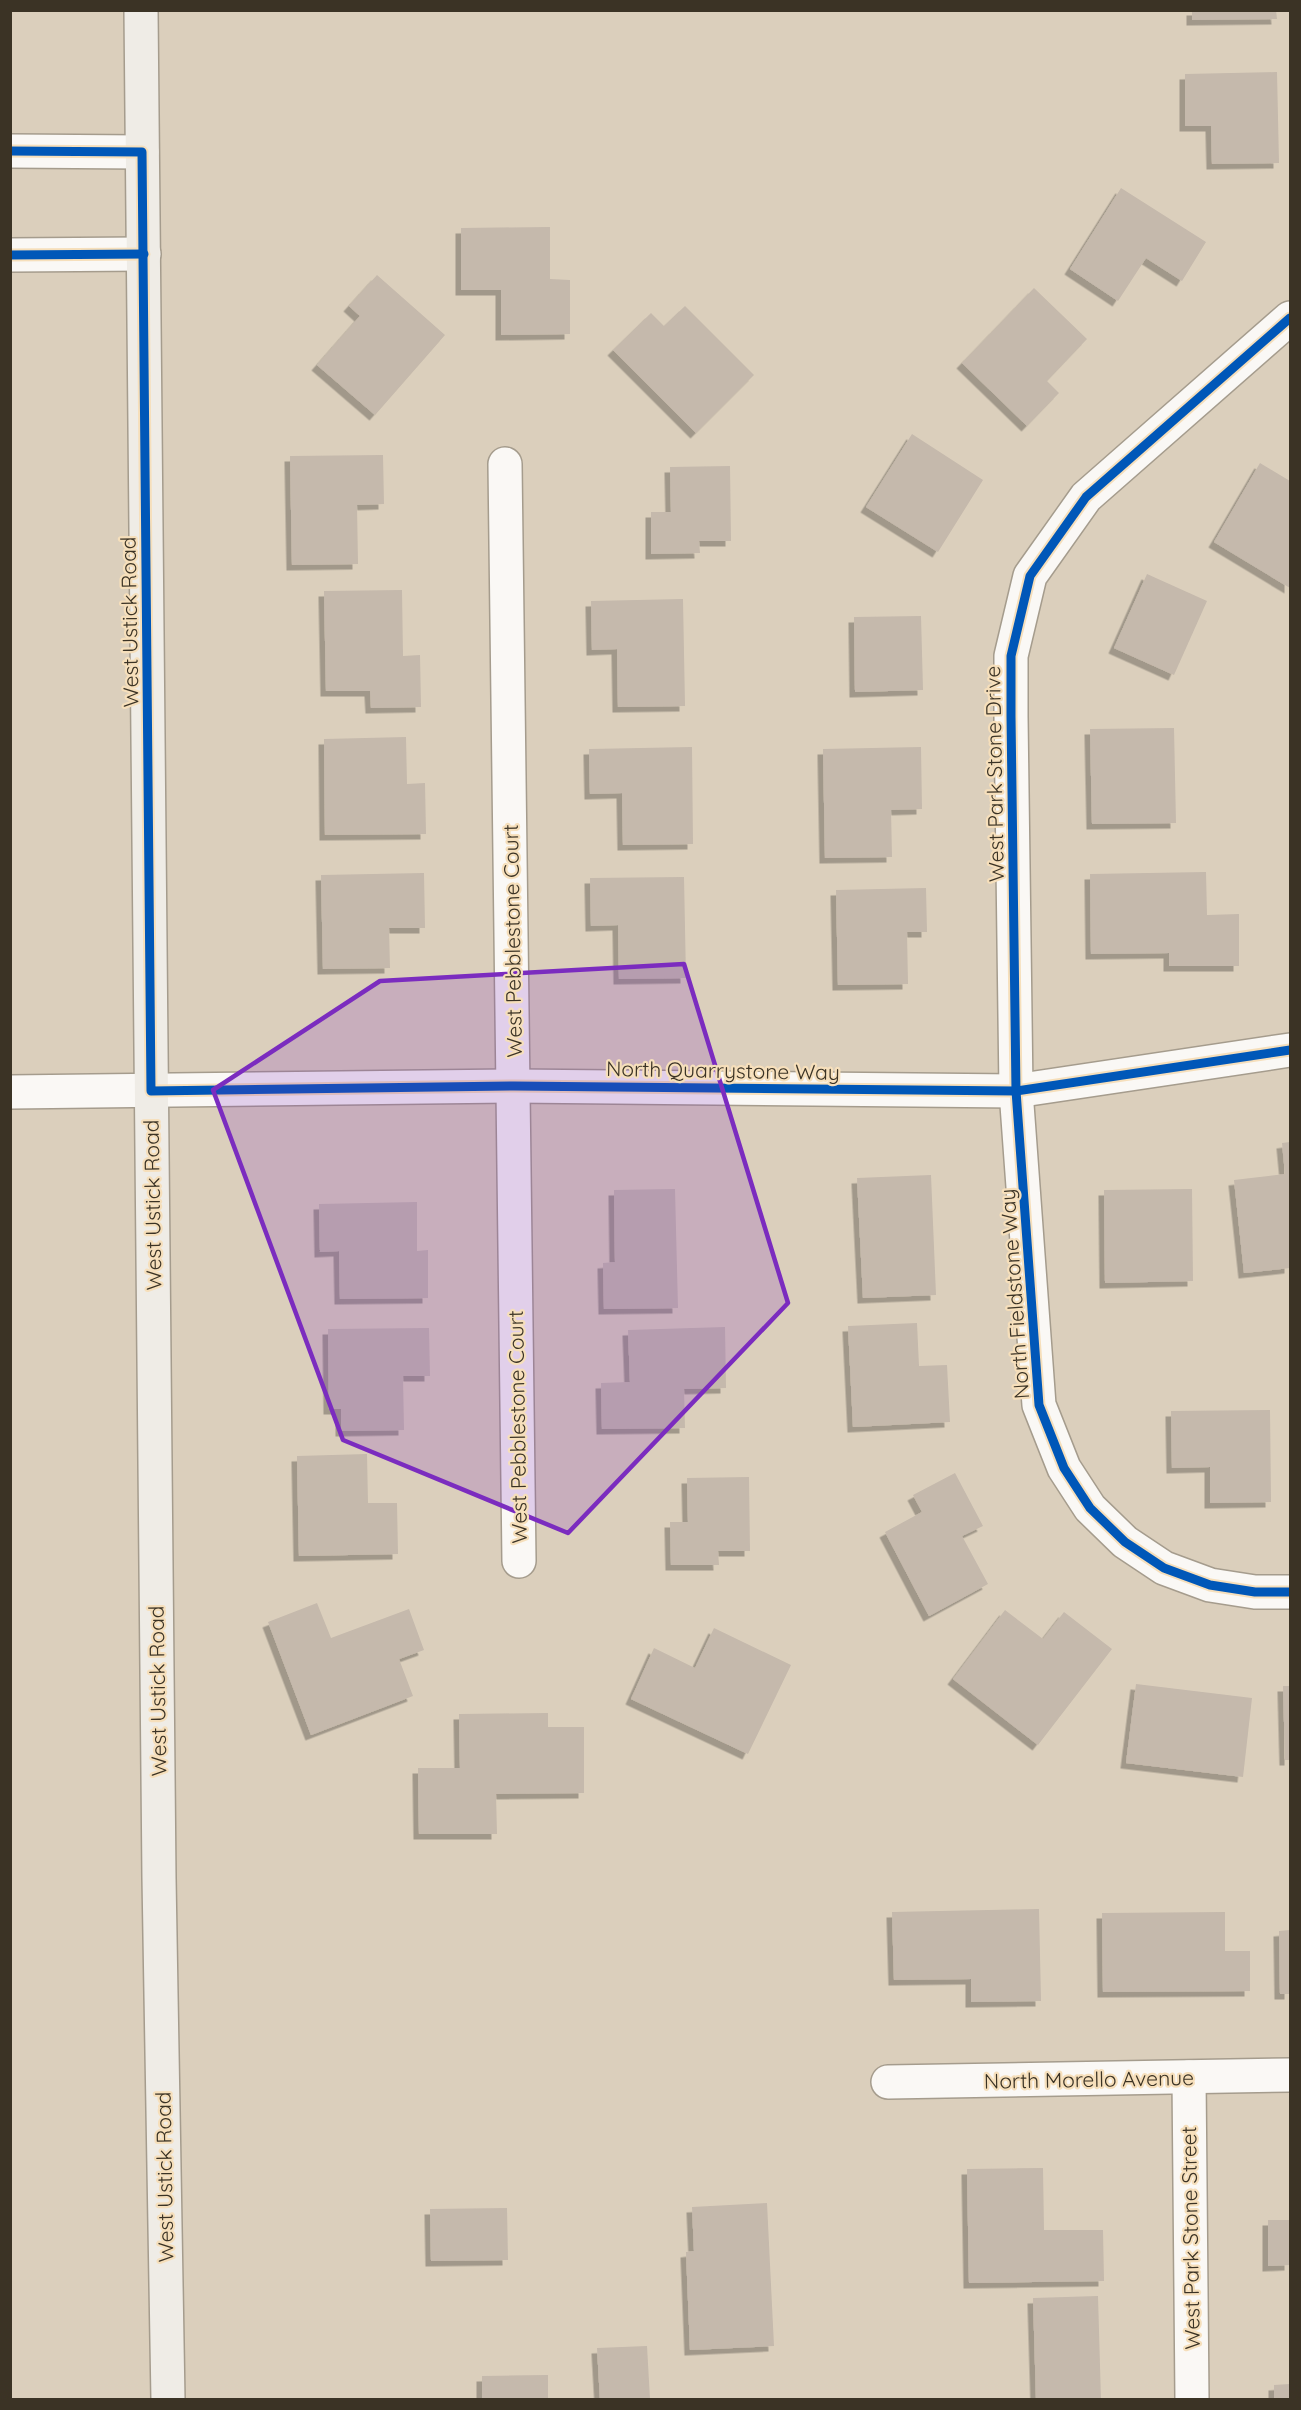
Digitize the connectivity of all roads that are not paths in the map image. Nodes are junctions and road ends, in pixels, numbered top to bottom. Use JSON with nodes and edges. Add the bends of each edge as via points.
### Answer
{"nodes":[{"id":1,"x":141,"y":10,"type":"edge"},
{"id":2,"x":10,"y":151,"type":"edge"},
{"id":3,"x":142,"y":152,"type":"junction"},
{"id":4,"x":144,"y":254,"type":"junction"},
{"id":5,"x":10,"y":255,"type":"edge"},
{"id":6,"x":1290,"y":318,"type":"edge"},
{"id":7,"x":505,"y":464,"type":"dead end"},
{"id":8,"x":1290,"y":1050,"type":"edge"},
{"id":9,"x":514,"y":1086,"type":"junction"},
{"id":10,"x":151,"y":1091,"type":"junction"},
{"id":11,"x":1016,"y":1091,"type":"junction"},
{"id":12,"x":10,"y":1092,"type":"edge"},
{"id":13,"x":519,"y":1561,"type":"dead end"},
{"id":14,"x":1290,"y":1592,"type":"edge"},
{"id":15,"x":1290,"y":2075,"type":"edge"},
{"id":16,"x":1189,"y":2077,"type":"junction"},
{"id":17,"x":888,"y":2082,"type":"dead end"},
{"id":18,"x":168,"y":2400,"type":"edge"},
{"id":19,"x":1192,"y":2400,"type":"edge"}],
"edges":[{"from":1,"to":3,"type":"main road","name":"West Ustick Road"},
{"from":2,"to":3,"type":"street"},
{"from":3,"to":4,"type":"main road","name":"West Ustick Road"},
{"from":4,"to":5,"type":"street"},
{"from":4,"to":10,"type":"main road","name":"West Ustick Road"},
{"from":6,"to":11,"type":"street","name":"West Park Stone Drive","via":[[1086,497],[1030,576],[1011,656]]},
{"from":7,"to":9,"type":"street","name":"West Pebblestone Court"},
{"from":8,"to":11,"type":"street","name":"North Quarrystone Way"},
{"from":9,"to":10,"type":"street","name":"North Quarrystone Way"},
{"from":9,"to":11,"type":"street","name":"North Quarrystone Way"},
{"from":9,"to":13,"type":"street","name":"West Pebblestone Court"},
{"from":10,"to":12,"type":"street","name":"North Quarrystone Way"},
{"from":10,"to":18,"type":"main road","name":"West Ustick Road"},
{"from":11,"to":14,"type":"street","name":"North Fieldstone Way","via":[[1040,1405],[1064,1468],[1090,1508],[1125,1542],[1164,1568],[1210,1585],[1255,1592]]},
{"from":15,"to":16,"type":"street","name":"North Morello Avenue"},
{"from":16,"to":17,"type":"street","name":"North Morello Avenue"},
{"from":16,"to":19,"type":"street","name":"West Park Stone Street"}]}
